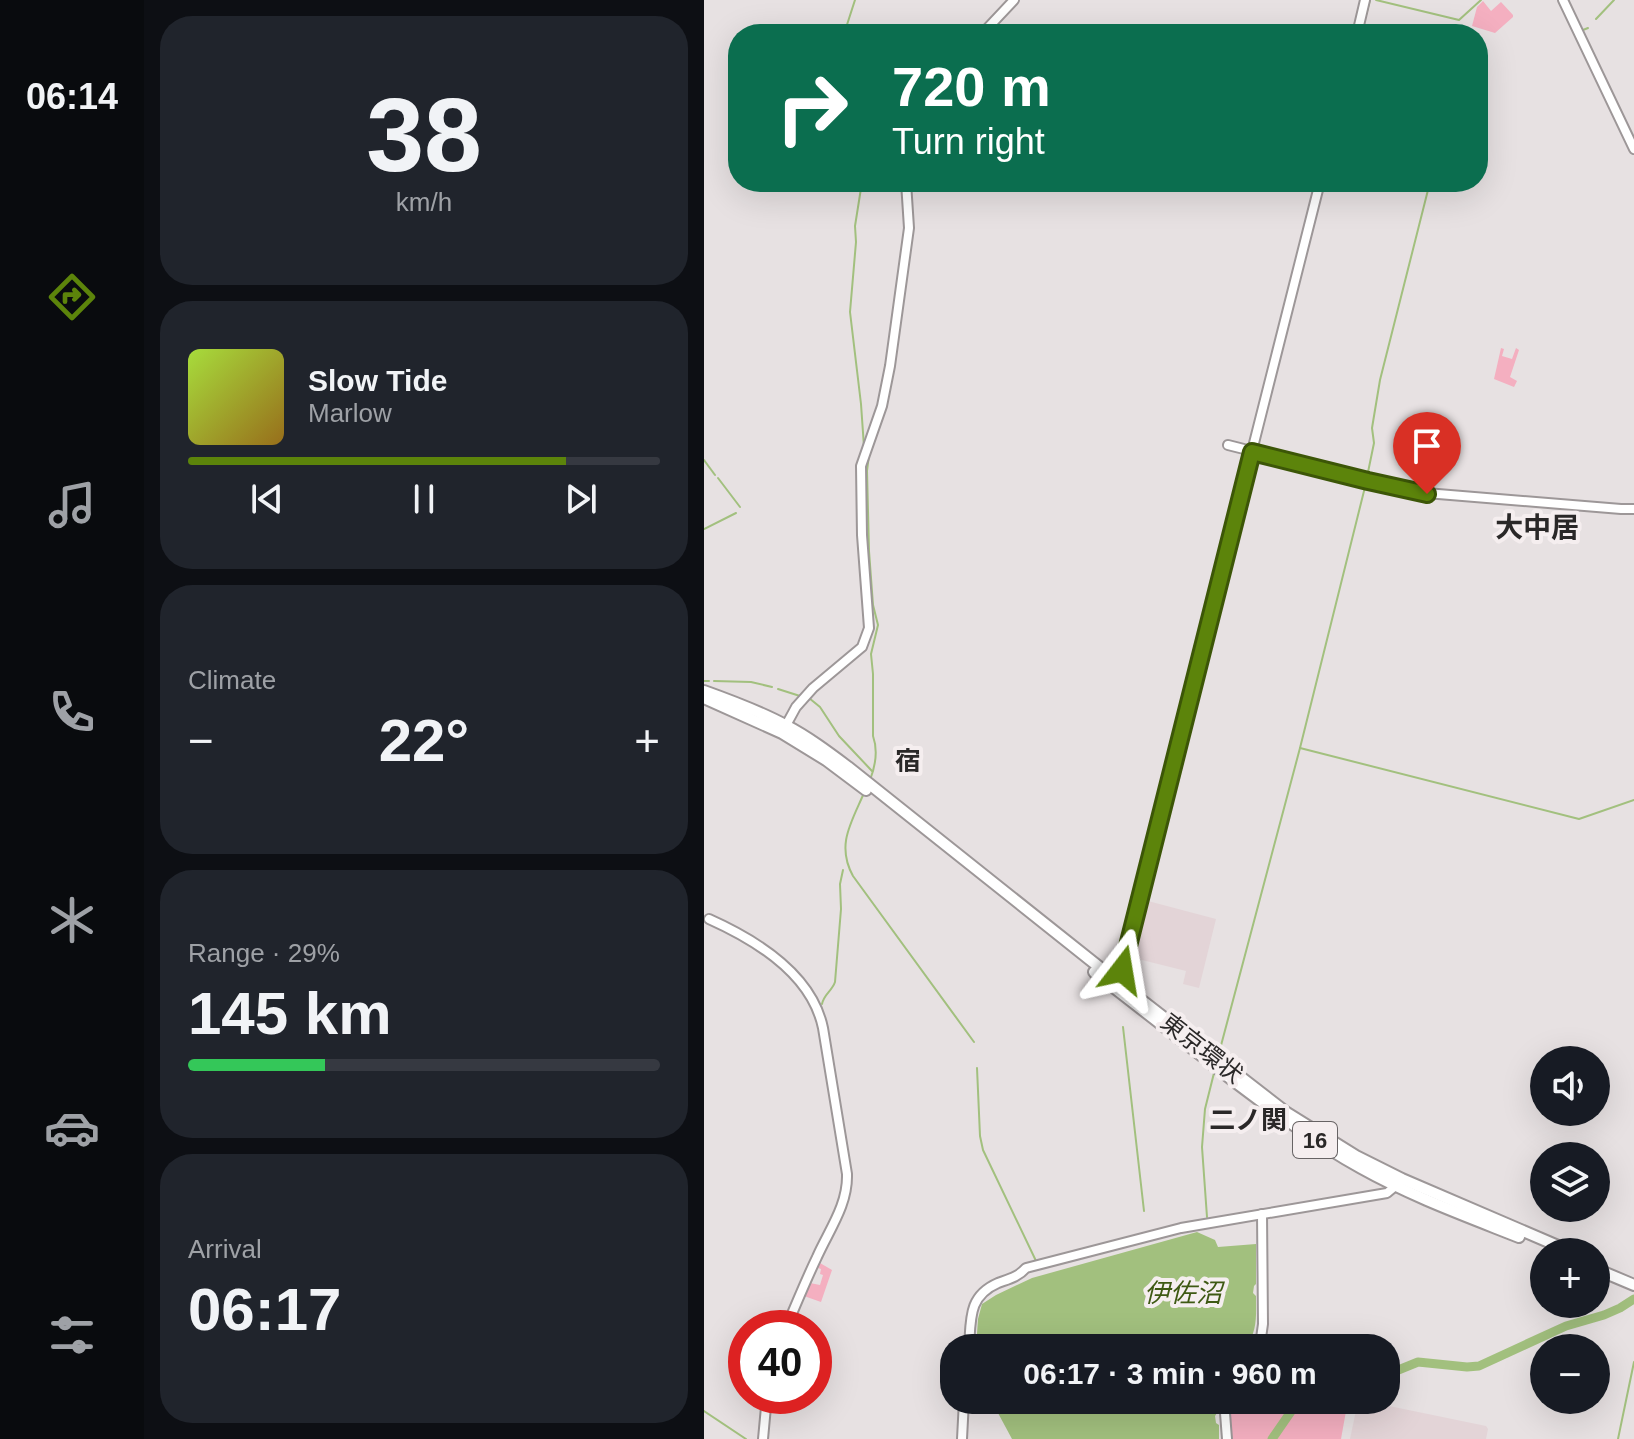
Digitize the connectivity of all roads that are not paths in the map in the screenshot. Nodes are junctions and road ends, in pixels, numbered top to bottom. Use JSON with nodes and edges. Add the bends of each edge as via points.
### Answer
{"nodes":[{"id":1,"x":1014,"y":0,"type":"edge"},
{"id":2,"x":1365,"y":0,"type":"edge"},
{"id":3,"x":1563,"y":0,"type":"edge"},
{"id":4,"x":991,"y":24,"type":"edge"},
{"id":5,"x":1359,"y":24,"type":"edge"},
{"id":6,"x":1634,"y":149,"type":"edge"},
{"id":7,"x":907,"y":192,"type":"edge"},
{"id":8,"x":1317,"y":192,"type":"edge"},
{"id":9,"x":1228,"y":445,"type":"dead end"},
{"id":10,"x":1252,"y":452,"type":"junction"},
{"id":11,"x":1634,"y":509,"type":"edge"},
{"id":12,"x":704,"y":691,"type":"edge"},
{"id":13,"x":704,"y":698,"type":"edge"},
{"id":14,"x":784,"y":729,"type":"junction"},
{"id":15,"x":709,"y":919,"type":"dead end"},
{"id":16,"x":1117,"y":986,"type":"junction"},
{"id":17,"x":1400,"y":1182,"type":"junction"},
{"id":18,"x":1262,"y":1214,"type":"junction"},
{"id":19,"x":1538,"y":1238,"type":"edge"},
{"id":20,"x":1530,"y":1241,"type":"edge"},
{"id":21,"x":1610,"y":1268,"type":"edge"},
{"id":22,"x":1610,"y":1275,"type":"edge"},
{"id":23,"x":1634,"y":1278,"type":"edge"},
{"id":24,"x":1634,"y":1285,"type":"edge"},
{"id":25,"x":794,"y":1310,"type":"edge"},
{"id":26,"x":970,"y":1334,"type":"edge"},
{"id":27,"x":1262,"y":1334,"type":"edge"},
{"id":28,"x":765,"y":1414,"type":"edge"},
{"id":29,"x":963,"y":1414,"type":"edge"},
{"id":30,"x":1225,"y":1414,"type":"edge"},
{"id":31,"x":763,"y":1439,"type":"edge"},
{"id":32,"x":962,"y":1439,"type":"edge"},
{"id":33,"x":1227,"y":1439,"type":"edge"}],
"edges":[{"from":1,"to":4,"type":"street"},
{"from":2,"to":5,"type":"street"},
{"from":3,"to":6,"type":"street"},
{"from":7,"to":14,"type":"street","via":[[909,228],[891,363],[861,466],[869,628],[862,647],[813,688]]},
{"from":8,"to":10,"type":"street"},
{"from":9,"to":10,"type":"street"},
{"from":10,"to":11,"type":"street","via":[[1427,494]]},
{"from":10,"to":16,"type":"street"},
{"from":12,"to":14,"type":"highway","name":"東京環状","number":"16"},
{"from":13,"to":14,"type":"highway","name":"東京環状","number":"16"},
{"from":14,"to":16,"type":"highway","name":"東京環状","number":"16","via":[[816,743],[848,767]]},
{"from":15,"to":25,"type":"street","via":[[741,933],[798,979],[818,1007],[823,1028],[846,1192]]},
{"from":16,"to":17,"type":"highway","name":"東京環状","number":"16","via":[[1283,1118],[1345,1158]]},
{"from":17,"to":18,"type":"street","via":[[1387,1193]]},
{"from":17,"to":19,"type":"highway","name":"東京環状","number":"16"},
{"from":17,"to":20,"type":"highway","name":"東京環状","number":"16"},
{"from":18,"to":26,"type":"street","via":[[1181,1228],[1026,1268],[979,1295]]},
{"from":18,"to":27,"type":"street"},
{"from":21,"to":23,"type":"highway"},
{"from":22,"to":24,"type":"highway"},
{"from":28,"to":31,"type":"street"},
{"from":29,"to":32,"type":"street"},
{"from":30,"to":33,"type":"street"}]}
